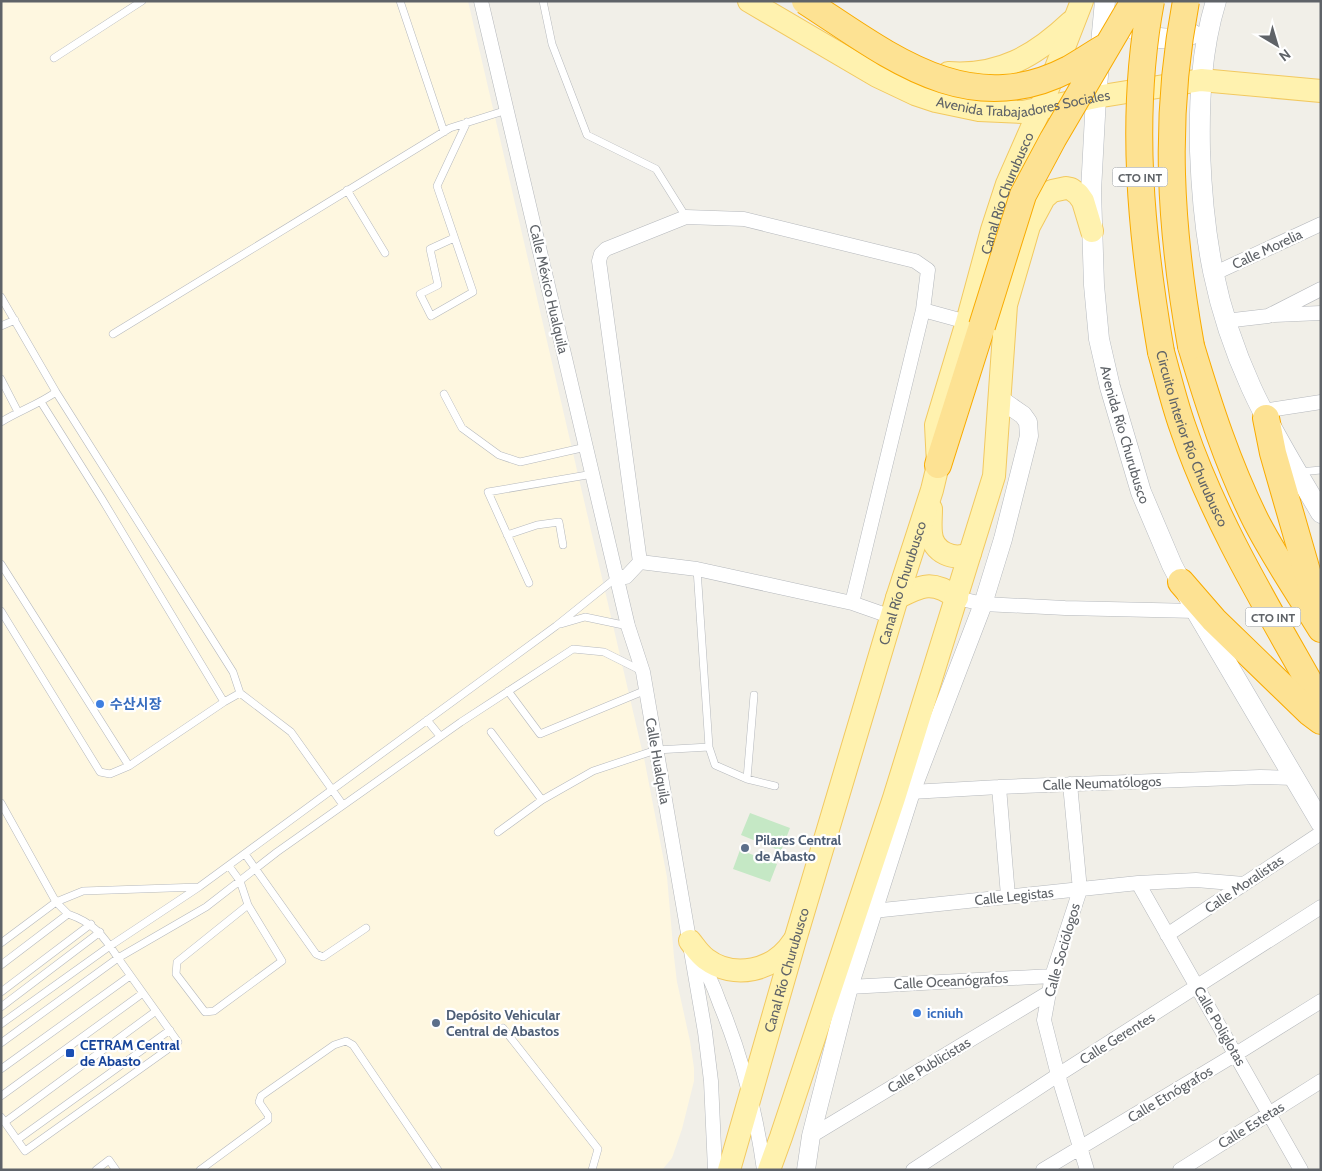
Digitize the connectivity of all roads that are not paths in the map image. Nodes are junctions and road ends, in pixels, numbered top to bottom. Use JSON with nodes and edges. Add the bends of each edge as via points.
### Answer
{"nodes":[{"id":1,"x":142,"y":1,"type":"edge"},
{"id":2,"x":400,"y":1,"type":"edge"},
{"id":3,"x":481,"y":1,"type":"edge"},
{"id":4,"x":542,"y":1,"type":"edge"},
{"id":5,"x":750,"y":1,"type":"edge"},
{"id":6,"x":805,"y":1,"type":"edge"},
{"id":7,"x":1105,"y":1,"type":"edge"},
{"id":8,"x":1119,"y":1,"type":"edge"},
{"id":9,"x":1134,"y":1,"type":"edge"},
{"id":10,"x":1151,"y":1,"type":"edge"},
{"id":11,"x":1186,"y":1,"type":"edge"},
{"id":12,"x":1214,"y":9,"type":"edge"},
{"id":13,"x":1078,"y":10,"type":"edge"},
{"id":14,"x":1107,"y":45,"type":"junction"},
{"id":15,"x":54,"y":58,"type":"dead end"},
{"id":16,"x":877,"y":76,"type":"junction"},
{"id":17,"x":1201,"y":80,"type":"junction"},
{"id":18,"x":1321,"y":91,"type":"edge"},
{"id":19,"x":1096,"y":97,"type":"junction"},
{"id":20,"x":1040,"y":109,"type":"junction"},
{"id":21,"x":507,"y":110,"type":"junction"},
{"id":22,"x":467,"y":122,"type":"junction"},
{"id":23,"x":444,"y":132,"type":"junction"},
{"id":24,"x":347,"y":190,"type":"junction"},
{"id":25,"x":686,"y":217,"type":"junction"},
{"id":26,"x":1321,"y":224,"type":"edge"},
{"id":27,"x":1092,"y":231,"type":"junction"},
{"id":28,"x":454,"y":238,"type":"junction"},
{"id":29,"x":385,"y":253,"type":"dead end"},
{"id":30,"x":1213,"y":274,"type":"junction"},
{"id":31,"x":1321,"y":289,"type":"edge"},
{"id":32,"x":1,"y":297,"type":"edge"},
{"id":33,"x":923,"y":310,"type":"junction"},
{"id":34,"x":1321,"y":313,"type":"edge"},
{"id":35,"x":1268,"y":316,"type":"junction"},
{"id":36,"x":15,"y":320,"type":"junction"},
{"id":37,"x":1225,"y":321,"type":"junction"},
{"id":38,"x":974,"y":324,"type":"junction"},
{"id":39,"x":1,"y":326,"type":"edge"},
{"id":40,"x":113,"y":334,"type":"dead end"},
{"id":41,"x":1,"y":379,"type":"edge"},
{"id":42,"x":56,"y":392,"type":"junction"},
{"id":43,"x":444,"y":394,"type":"dead end"},
{"id":44,"x":1000,"y":399,"type":"junction"},
{"id":45,"x":40,"y":402,"type":"junction"},
{"id":46,"x":1321,"y":402,"type":"edge"},
{"id":47,"x":18,"y":412,"type":"junction"},
{"id":48,"x":1264,"y":415,"type":"junction"},
{"id":49,"x":1,"y":422,"type":"edge"},
{"id":50,"x":586,"y":447,"type":"junction"},
{"id":51,"x":938,"y":465,"type":"joint"},
{"id":52,"x":1321,"y":470,"type":"edge"},
{"id":53,"x":1297,"y":472,"type":"junction"},
{"id":54,"x":592,"y":474,"type":"junction"},
{"id":55,"x":932,"y":490,"type":"junction"},
{"id":56,"x":1321,"y":513,"type":"edge"},
{"id":57,"x":507,"y":535,"type":"junction"},
{"id":58,"x":563,"y":545,"type":"dead end"},
{"id":59,"x":970,"y":553,"type":"junction"},
{"id":60,"x":640,"y":562,"type":"junction"},
{"id":61,"x":1,"y":564,"type":"edge"},
{"id":62,"x":697,"y":569,"type":"junction"},
{"id":63,"x":617,"y":577,"type":"junction"},
{"id":64,"x":1181,"y":582,"type":"junction"},
{"id":65,"x":529,"y":583,"type":"dead end"},
{"id":66,"x":957,"y":598,"type":"junction"},
{"id":67,"x":852,"y":603,"type":"junction"},
{"id":68,"x":983,"y":604,"type":"junction"},
{"id":69,"x":894,"y":607,"type":"junction"},
{"id":70,"x":1,"y":611,"type":"edge"},
{"id":71,"x":1196,"y":611,"type":"junction"},
{"id":72,"x":1321,"y":616,"type":"edge"},
{"id":73,"x":556,"y":626,"type":"junction"},
{"id":74,"x":628,"y":626,"type":"junction"},
{"id":75,"x":1321,"y":629,"type":"edge"},
{"id":76,"x":643,"y":672,"type":"junction"},
{"id":77,"x":508,"y":690,"type":"junction"},
{"id":78,"x":646,"y":690,"type":"junction"},
{"id":79,"x":240,"y":693,"type":"junction"},
{"id":80,"x":754,"y":695,"type":"dead end"},
{"id":81,"x":224,"y":702,"type":"junction"},
{"id":82,"x":1321,"y":703,"type":"edge"},
{"id":83,"x":427,"y":720,"type":"junction"},
{"id":84,"x":1321,"y":721,"type":"edge"},
{"id":85,"x":491,"y":732,"type":"dead end"},
{"id":86,"x":440,"y":736,"type":"junction"},
{"id":87,"x":709,"y":747,"type":"junction"},
{"id":88,"x":656,"y":750,"type":"junction"},
{"id":89,"x":129,"y":766,"type":"junction"},
{"id":90,"x":1294,"y":778,"type":"junction"},
{"id":91,"x":746,"y":779,"type":"junction"},
{"id":92,"x":1070,"y":784,"type":"junction"},
{"id":93,"x":775,"y":786,"type":"dead end"},
{"id":94,"x":999,"y":787,"type":"junction"},
{"id":95,"x":332,"y":790,"type":"junction"},
{"id":96,"x":911,"y":792,"type":"junction"},
{"id":97,"x":542,"y":800,"type":"junction"},
{"id":98,"x":1,"y":804,"type":"edge"},
{"id":99,"x":343,"y":805,"type":"junction"},
{"id":100,"x":1321,"y":823,"type":"edge"},
{"id":101,"x":498,"y":832,"type":"dead end"},
{"id":102,"x":1321,"y":833,"type":"edge"},
{"id":103,"x":245,"y":854,"type":"junction"},
{"id":104,"x":229,"y":866,"type":"junction"},
{"id":105,"x":256,"y":868,"type":"junction"},
{"id":106,"x":240,"y":880,"type":"junction"},
{"id":107,"x":1138,"y":883,"type":"junction"},
{"id":108,"x":1244,"y":884,"type":"junction"},
{"id":109,"x":200,"y":887,"type":"junction"},
{"id":110,"x":1080,"y":890,"type":"junction"},
{"id":111,"x":1008,"y":896,"type":"junction"},
{"id":112,"x":56,"y":902,"type":"junction"},
{"id":113,"x":248,"y":905,"type":"junction"},
{"id":114,"x":1321,"y":907,"type":"edge"},
{"id":115,"x":873,"y":911,"type":"junction"},
{"id":116,"x":68,"y":914,"type":"junction"},
{"id":117,"x":91,"y":924,"type":"junction"},
{"id":118,"x":366,"y":928,"type":"dead end"},
{"id":119,"x":100,"y":932,"type":"junction"},
{"id":120,"x":1167,"y":935,"type":"junction"},
{"id":121,"x":795,"y":940,"type":"junction"},
{"id":122,"x":1,"y":943,"type":"edge"},
{"id":123,"x":691,"y":944,"type":"junction"},
{"id":124,"x":110,"y":946,"type":"junction"},
{"id":125,"x":118,"y":958,"type":"junction"},
{"id":126,"x":1,"y":965,"type":"edge"},
{"id":127,"x":130,"y":976,"type":"junction"},
{"id":128,"x":1052,"y":976,"type":"junction"},
{"id":129,"x":849,"y":986,"type":"junction"},
{"id":130,"x":1198,"y":987,"type":"junction"},
{"id":131,"x":1,"y":992,"type":"edge"},
{"id":132,"x":143,"y":993,"type":"junction"},
{"id":133,"x":1048,"y":993,"type":"junction"},
{"id":134,"x":1321,"y":1001,"type":"edge"},
{"id":135,"x":1,"y":1007,"type":"edge"},
{"id":136,"x":156,"y":1011,"type":"junction"},
{"id":137,"x":1,"y":1024,"type":"edge"},
{"id":138,"x":503,"y":1028,"type":"dead end"},
{"id":139,"x":170,"y":1030,"type":"junction"},
{"id":140,"x":1,"y":1043,"type":"edge"},
{"id":141,"x":1236,"y":1054,"type":"junction"},
{"id":142,"x":1,"y":1069,"type":"edge"},
{"id":143,"x":1058,"y":1075,"type":"junction"},
{"id":144,"x":1321,"y":1081,"type":"edge"},
{"id":145,"x":750,"y":1095,"type":"junction"},
{"id":146,"x":1,"y":1096,"type":"edge"},
{"id":147,"x":1270,"y":1113,"type":"junction"},
{"id":148,"x":3,"y":1120,"type":"edge"},
{"id":149,"x":811,"y":1136,"type":"junction"},
{"id":150,"x":18,"y":1140,"type":"junction"},
{"id":151,"x":1080,"y":1148,"type":"junction"},
{"id":152,"x":96,"y":1170,"type":"edge"},
{"id":153,"x":116,"y":1170,"type":"edge"},
{"id":154,"x":200,"y":1170,"type":"edge"},
{"id":155,"x":438,"y":1170,"type":"edge"},
{"id":156,"x":592,"y":1170,"type":"edge"},
{"id":157,"x":715,"y":1170,"type":"edge"},
{"id":158,"x":728,"y":1170,"type":"edge"},
{"id":159,"x":764,"y":1170,"type":"edge"},
{"id":160,"x":769,"y":1170,"type":"edge"},
{"id":161,"x":806,"y":1170,"type":"edge"},
{"id":162,"x":914,"y":1170,"type":"edge"},
{"id":163,"x":1043,"y":1170,"type":"edge"},
{"id":164,"x":1087,"y":1170,"type":"edge"},
{"id":165,"x":1180,"y":1170,"type":"edge"},
{"id":166,"x":1302,"y":1170,"type":"edge"}],
"edges":[{"from":1,"to":15,"type":"lane"},
{"from":2,"to":23,"type":"lane"},
{"from":3,"to":21,"type":"street","name":"Calle México Hualquila"},
{"from":4,"to":25,"type":"lane","via":[[552,44],[587,135],[656,169]]},
{"from":5,"to":16,"type":"main road","name":"Avenida Trabajadores Sociales"},
{"from":6,"to":14,"type":"highway","bridge":true,"via":[[898,60],[936,78],[967,86],[995,88],[1030,83],[1068,69]]},
{"from":7,"to":19,"type":"main road","name":"Avenida Río Churubusco"},
{"from":8,"to":12,"type":"main road","via":[[1123,17],[1134,29],[1168,39],[1191,34],[1200,28]]},
{"from":9,"to":14,"type":"highway","bridge":true},
{"from":10,"to":82,"type":"highway","name":"Circuito Interior Río Churubusco","number":"CTO INT","bridge":true,"via":[[1143,60],[1140,177],[1147,265],[1161,352],[1183,429],[1212,499]]},
{"from":11,"to":75,"type":"highway","name":"Circuito Interior Río Churubusco","number":"CTO INT","bridge":true,"via":[[1175,66],[1171,176],[1177,259],[1191,346],[1222,441],[1240,484],[1272,550]]},
{"from":12,"to":17,"type":"main road"},
{"from":13,"to":16,"type":"main road","via":[[1052,40],[1037,51],[983,73]]},
{"from":13,"to":20,"type":"main road","name":"Canal Río Churubusco"},
{"from":14,"to":38,"type":"highway","bridge":true,"via":[[1023,195]]},
{"from":16,"to":20,"type":"main road","name":"Avenida Trabajadores Sociales","via":[[915,94],[954,106],[1000,112]]},
{"from":17,"to":18,"type":"main road","name":"Avenida Trabajadores Sociales"},
{"from":17,"to":19,"type":"main road","name":"Avenida Trabajadores Sociales"},
{"from":17,"to":30,"type":"main road","via":[[1202,196]]},
{"from":19,"to":20,"type":"main road","name":"Avenida Trabajadores Sociales"},
{"from":19,"to":27,"type":"main road","name":"Avenida Río Churubusco","via":[[1091,170]]},
{"from":20,"to":38,"type":"main road","name":"Canal Río Churubusco","via":[[1007,184],[992,230]]},
{"from":21,"to":22,"type":"lane"},
{"from":21,"to":50,"type":"street","name":"Calle México Hualquila"},
{"from":22,"to":23,"type":"lane"},
{"from":22,"to":28,"type":"lane","via":[[437,186]]},
{"from":23,"to":24,"type":"lane"},
{"from":24,"to":29,"type":"lane"},
{"from":24,"to":40,"type":"lane"},
{"from":25,"to":33,"type":"street","via":[[744,219],[916,261],[928,270]]},
{"from":25,"to":60,"type":"street","via":[[606,249],[599,261]]},
{"from":26,"to":30,"type":"street","name":"Calle Morelia"},
{"from":27,"to":44,"type":"main road","via":[[1083,201],[1078,194],[1066,188],[1048,194],[1033,218],[1006,305]]},
{"from":27,"to":64,"type":"main road","name":"Avenida Río Churubusco","via":[[1099,339],[1110,387],[1141,492]]},
{"from":28,"to":28,"type":"lane","via":[[473,292],[431,316],[420,294],[438,285],[430,249]]},
{"from":30,"to":37,"type":"main road"},
{"from":31,"to":35,"type":"street"},
{"from":32,"to":36,"type":"lane"},
{"from":33,"to":38,"type":"street"},
{"from":33,"to":67,"type":"street"},
{"from":34,"to":35,"type":"street"},
{"from":35,"to":37,"type":"street"},
{"from":36,"to":39,"type":"lane"},
{"from":36,"to":42,"type":"lane"},
{"from":37,"to":48,"type":"main road"},
{"from":38,"to":51,"type":"highway"},
{"from":41,"to":47,"type":"lane"},
{"from":42,"to":45,"type":"lane"},
{"from":42,"to":79,"type":"lane","via":[[233,672]]},
{"from":43,"to":50,"type":"lane","via":[[462,428],[499,455],[520,462]]},
{"from":44,"to":59,"type":"main road","via":[[994,476]]},
{"from":44,"to":68,"type":"street","via":[[1024,415],[1029,436]]},
{"from":45,"to":47,"type":"lane"},
{"from":45,"to":81,"type":"lane","via":[[102,498]]},
{"from":46,"to":48,"type":"street"},
{"from":47,"to":49,"type":"lane"},
{"from":48,"to":53,"type":"main road"},
{"from":48,"to":72,"type":"highway"},
{"from":50,"to":54,"type":"street","name":"Calle México Hualquila"},
{"from":51,"to":55,"type":"main road","name":"Canal Río Churubusco"},
{"from":52,"to":53,"type":"lane"},
{"from":53,"to":56,"type":"main road"},
{"from":54,"to":57,"type":"lane","via":[[488,492]]},
{"from":54,"to":63,"type":"street","name":"Calle México Hualquila"},
{"from":55,"to":59,"type":"main road","via":[[930,535],[933,540],[950,557]]},
{"from":55,"to":69,"type":"main road","name":"Canal Río Churubusco"},
{"from":57,"to":58,"type":"lane","via":[[560,522]]},
{"from":57,"to":65,"type":"lane"},
{"from":59,"to":66,"type":"main road"},
{"from":60,"to":62,"type":"street"},
{"from":60,"to":63,"type":"street","via":[[626,577]]},
{"from":61,"to":89,"type":"lane"},
{"from":62,"to":67,"type":"street"},
{"from":62,"to":87,"type":"lane"},
{"from":63,"to":73,"type":"lane"},
{"from":63,"to":74,"type":"street","name":"Calle Hualquila"},
{"from":64,"to":71,"type":"main road","name":"Avenida Río Churubusco"},
{"from":64,"to":84,"type":"highway","via":[[1214,620]]},
{"from":66,"to":68,"type":"street"},
{"from":66,"to":69,"type":"main road","via":[[934,585],[920,587]]},
{"from":66,"to":160,"type":"main road"},
{"from":67,"to":69,"type":"street"},
{"from":68,"to":71,"type":"street"},
{"from":68,"to":96,"type":"street"},
{"from":69,"to":121,"type":"main road","name":"Canal Río Churubusco"},
{"from":70,"to":89,"type":"lane","via":[[100,772],[110,774]]},
{"from":71,"to":90,"type":"main road","name":"Avenida Río Churubusco"},
{"from":73,"to":74,"type":"lane","via":[[585,617]]},
{"from":73,"to":83,"type":"lane"},
{"from":74,"to":76,"type":"street","name":"Calle Hualquila"},
{"from":76,"to":77,"type":"lane","via":[[604,652],[573,649]]},
{"from":76,"to":78,"type":"street","name":"Calle Hualquila"},
{"from":77,"to":78,"type":"lane","via":[[540,734]]},
{"from":77,"to":86,"type":"lane"},
{"from":78,"to":88,"type":"street","name":"Calle Hualquila"},
{"from":79,"to":81,"type":"lane"},
{"from":79,"to":95,"type":"lane","via":[[291,732]]},
{"from":80,"to":91,"type":"lane"},
{"from":81,"to":89,"type":"lane"},
{"from":83,"to":86,"type":"lane"},
{"from":83,"to":95,"type":"lane"},
{"from":85,"to":97,"type":"lane"},
{"from":86,"to":99,"type":"lane"},
{"from":87,"to":88,"type":"lane"},
{"from":87,"to":91,"type":"lane","via":[[716,765]]},
{"from":88,"to":97,"type":"lane","via":[[593,771]]},
{"from":88,"to":123,"type":"street","name":"Calle Hualquila"},
{"from":90,"to":92,"type":"street","name":"Calle Neumatólogos"},
{"from":90,"to":100,"type":"main road","name":"Avenida Río Churubusco"},
{"from":91,"to":93,"type":"lane"},
{"from":92,"to":94,"type":"street","name":"Calle Neumatólogos"},
{"from":92,"to":110,"type":"street","name":"Calle Sociólogos"},
{"from":94,"to":96,"type":"street","name":"Calle Neumatólogos"},
{"from":94,"to":111,"type":"street"},
{"from":95,"to":99,"type":"lane"},
{"from":95,"to":103,"type":"lane"},
{"from":96,"to":115,"type":"street"},
{"from":97,"to":101,"type":"lane"},
{"from":98,"to":112,"type":"lane"},
{"from":99,"to":105,"type":"lane"},
{"from":102,"to":108,"type":"street","name":"Calle Moralistas"},
{"from":103,"to":104,"type":"lane"},
{"from":103,"to":105,"type":"lane"},
{"from":104,"to":106,"type":"lane"},
{"from":104,"to":109,"type":"lane"},
{"from":105,"to":106,"type":"lane"},
{"from":105,"to":118,"type":"lane","via":[[316,954],[323,957]]},
{"from":106,"to":113,"type":"lane"},
{"from":106,"to":125,"type":"lane","via":[[206,907]]},
{"from":107,"to":108,"type":"street","name":"Calle Legistas","via":[[1196,880]]},
{"from":107,"to":110,"type":"street","name":"Calle Legistas"},
{"from":107,"to":120,"type":"street","name":"Calle Poliglotas"},
{"from":108,"to":120,"type":"street","name":"Calle Moralistas"},
{"from":109,"to":112,"type":"lane","via":[[83,891]]},
{"from":109,"to":124,"type":"lane"},
{"from":110,"to":111,"type":"street","name":"Calle Legistas"},
{"from":110,"to":128,"type":"street","name":"Calle Sociólogos"},
{"from":111,"to":115,"type":"street","name":"Calle Legistas"},
{"from":112,"to":116,"type":"lane"},
{"from":112,"to":122,"type":"lane"},
{"from":113,"to":113,"type":"lane","via":[[177,962],[176,974],[205,1012],[214,1011],[282,961]]},
{"from":114,"to":130,"type":"street","name":"Calle Gerentes"},
{"from":115,"to":129,"type":"street"},
{"from":116,"to":117,"type":"lane"},
{"from":116,"to":126,"type":"lane"},
{"from":117,"to":119,"type":"lane"},
{"from":117,"to":131,"type":"lane"},
{"from":119,"to":124,"type":"lane"},
{"from":119,"to":135,"type":"lane"},
{"from":120,"to":130,"type":"street","name":"Calle Poliglotas"},
{"from":121,"to":123,"type":"main road","via":[[774,962],[745,971],[715,964]]},
{"from":121,"to":145,"type":"main road","name":"Canal Río Churubusco"},
{"from":123,"to":145,"type":"street","name":"Calle Hualquila","via":[[727,1020]]},
{"from":123,"to":157,"type":"street","name":"Calle Hualquila","via":[[711,1081]]},
{"from":124,"to":125,"type":"lane"},
{"from":124,"to":137,"type":"lane"},
{"from":125,"to":127,"type":"lane"},
{"from":125,"to":140,"type":"lane"},
{"from":127,"to":132,"type":"lane"},
{"from":127,"to":142,"type":"lane"},
{"from":128,"to":129,"type":"street","name":"Calle Oceanógrafos"},
{"from":128,"to":133,"type":"street","name":"Calle Sociólogos"},
{"from":129,"to":149,"type":"street"},
{"from":130,"to":141,"type":"street","name":"Calle Poliglotas"},
{"from":130,"to":143,"type":"street","name":"Calle Gerentes"},
{"from":132,"to":136,"type":"lane"},
{"from":132,"to":146,"type":"lane"},
{"from":133,"to":143,"type":"street","name":"Calle Sociólogos","via":[[1044,1020]]},
{"from":133,"to":149,"type":"street","name":"Calle Publicistas"},
{"from":134,"to":141,"type":"street","name":"Calle Etnógrafos"},
{"from":136,"to":139,"type":"lane"},
{"from":136,"to":148,"type":"lane"},
{"from":138,"to":156,"type":"lane","via":[[598,1149]]},
{"from":139,"to":150,"type":"lane"},
{"from":139,"to":150,"type":"lane","via":[[178,1042],[25,1151]]},
{"from":141,"to":147,"type":"street","name":"Calle Poliglotas"},
{"from":141,"to":151,"type":"street","name":"Calle Etnógrafos"},
{"from":143,"to":151,"type":"street","name":"Calle Sociólogos"},
{"from":143,"to":162,"type":"street","name":"Calle Gerentes"},
{"from":144,"to":147,"type":"street","name":"Calle Estetas"},
{"from":145,"to":158,"type":"main road","name":"Canal Río Churubusco"},
{"from":145,"to":159,"type":"street","name":"Calle Hualquila"},
{"from":147,"to":165,"type":"street","name":"Calle Estetas"},
{"from":147,"to":166,"type":"street","name":"Calle Poliglotas"},
{"from":148,"to":150,"type":"lane"},
{"from":149,"to":161,"type":"street"},
{"from":151,"to":163,"type":"street","name":"Calle Etnógrafos"},
{"from":151,"to":164,"type":"street","name":"Calle Sociólogos"},
{"from":152,"to":153,"type":"lane","via":[[109,1160]]},
{"from":154,"to":155,"type":"lane","via":[[268,1120],[259,1102],[261,1096],[334,1045],[346,1041],[354,1045]]}]}
